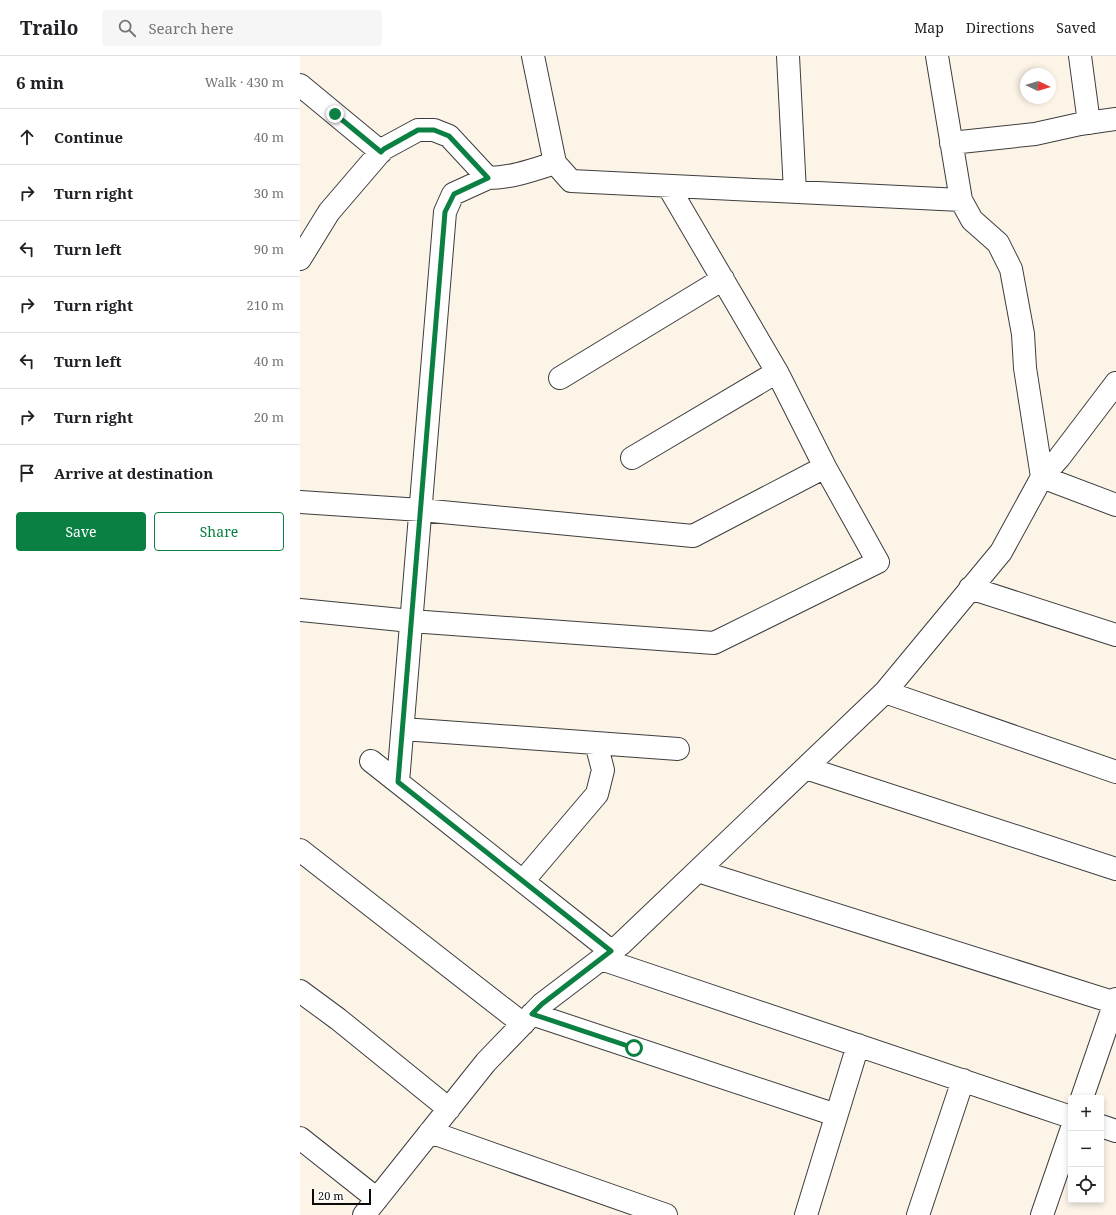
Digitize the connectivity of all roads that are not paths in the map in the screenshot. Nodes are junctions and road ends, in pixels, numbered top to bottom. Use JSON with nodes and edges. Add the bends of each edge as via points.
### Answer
{"nodes":[{"id":1,"x":533,"y":56,"type":"edge"},
{"id":2,"x":788,"y":56,"type":"edge"},
{"id":3,"x":937,"y":56,"type":"edge"},
{"id":4,"x":1080,"y":56,"type":"edge"},
{"id":5,"x":300,"y":85,"type":"edge"},
{"id":6,"x":1116,"y":119,"type":"edge"},
{"id":7,"x":1089,"y":122,"type":"junction"},
{"id":8,"x":951,"y":142,"type":"junction"},
{"id":9,"x":381,"y":152,"type":"junction"},
{"id":10,"x":555,"y":163,"type":"junction"},
{"id":11,"x":488,"y":178,"type":"junction"},
{"id":12,"x":668,"y":186,"type":"junction"},
{"id":13,"x":795,"y":192,"type":"junction"},
{"id":14,"x":961,"y":200,"type":"junction"},
{"id":15,"x":300,"y":259,"type":"edge"},
{"id":16,"x":723,"y":279,"type":"junction"},
{"id":17,"x":777,"y":372,"type":"junction"},
{"id":18,"x":560,"y":378,"type":"dead end"},
{"id":19,"x":1115,"y":385,"type":"edge"},
{"id":20,"x":632,"y":458,"type":"dead end"},
{"id":21,"x":825,"y":467,"type":"junction"},
{"id":22,"x":1042,"y":477,"type":"junction"},
{"id":23,"x":300,"y":502,"type":"edge"},
{"id":24,"x":1116,"y":505,"type":"edge"},
{"id":25,"x":421,"y":510,"type":"junction"},
{"id":26,"x":970,"y":588,"type":"junction"},
{"id":27,"x":300,"y":610,"type":"edge"},
{"id":28,"x":412,"y":622,"type":"junction"},
{"id":29,"x":1116,"y":635,"type":"edge"},
{"id":30,"x":885,"y":692,"type":"junction"},
{"id":31,"x":403,"y":729,"type":"junction"},
{"id":32,"x":596,"y":743,"type":"junction"},
{"id":33,"x":678,"y":749,"type":"dead end"},
{"id":34,"x":371,"y":760,"type":"dead end"},
{"id":35,"x":806,"y":768,"type":"junction"},
{"id":36,"x":1116,"y":772,"type":"edge"},
{"id":37,"x":398,"y":782,"type":"junction"},
{"id":38,"x":300,"y":850,"type":"edge"},
{"id":39,"x":1116,"y":869,"type":"edge"},
{"id":40,"x":698,"y":871,"type":"junction"},
{"id":41,"x":522,"y":881,"type":"junction"},
{"id":42,"x":606,"y":955,"type":"junction"},
{"id":43,"x":300,"y":991,"type":"edge"},
{"id":44,"x":1116,"y":1001,"type":"edge"},
{"id":45,"x":527,"y":1019,"type":"junction"},
{"id":46,"x":858,"y":1045,"type":"junction"},
{"id":47,"x":963,"y":1080,"type":"junction"},
{"id":48,"x":1083,"y":1095,"type":"edge"},
{"id":49,"x":448,"y":1109,"type":"junction"},
{"id":50,"x":836,"y":1116,"type":"junction"},
{"id":51,"x":1068,"y":1116,"type":"edge"},
{"id":52,"x":1104,"y":1127,"type":"edge"},
{"id":53,"x":1116,"y":1131,"type":"edge"},
{"id":54,"x":430,"y":1132,"type":"junction"},
{"id":55,"x":300,"y":1138,"type":"edge"},
{"id":56,"x":1068,"y":1140,"type":"edge"},
{"id":57,"x":371,"y":1207,"type":"edge"},
{"id":58,"x":666,"y":1215,"type":"edge"},
{"id":59,"x":806,"y":1215,"type":"edge"},
{"id":60,"x":918,"y":1215,"type":"edge"},
{"id":61,"x":1042,"y":1215,"type":"edge"}],
"edges":[{"from":1,"to":10,"type":"street"},
{"from":2,"to":13,"type":"street"},
{"from":3,"to":8,"type":"street"},
{"from":4,"to":7,"type":"street"},
{"from":5,"to":9,"type":"street"},
{"from":6,"to":7,"type":"street"},
{"from":7,"to":8,"type":"street","via":[[1035,134]]},
{"from":8,"to":14,"type":"street"},
{"from":9,"to":11,"type":"street","via":[[418,130],[434,130],[449,136]]},
{"from":9,"to":15,"type":"street","via":[[329,212]]},
{"from":10,"to":11,"type":"street","via":[[499,178]]},
{"from":10,"to":12,"type":"street","via":[[571,181]]},
{"from":11,"to":25,"type":"street","via":[[454,194],[445,212]]},
{"from":12,"to":13,"type":"street"},
{"from":12,"to":16,"type":"street"},
{"from":13,"to":14,"type":"street"},
{"from":14,"to":22,"type":"street","via":[[972,220],[998,244],[1011,269],[1023,334],[1025,368]]},
{"from":16,"to":17,"type":"street"},
{"from":16,"to":18,"type":"street"},
{"from":17,"to":20,"type":"street"},
{"from":17,"to":21,"type":"street"},
{"from":19,"to":22,"type":"street"},
{"from":21,"to":25,"type":"street","via":[[693,536]]},
{"from":21,"to":28,"type":"street","via":[[878,562],[714,643]]},
{"from":22,"to":24,"type":"street"},
{"from":22,"to":26,"type":"street","via":[[1001,552]]},
{"from":23,"to":25,"type":"street"},
{"from":25,"to":28,"type":"street"},
{"from":26,"to":29,"type":"street"},
{"from":26,"to":30,"type":"street"},
{"from":27,"to":28,"type":"street"},
{"from":28,"to":31,"type":"street"},
{"from":30,"to":35,"type":"street"},
{"from":30,"to":36,"type":"street"},
{"from":31,"to":32,"type":"street"},
{"from":31,"to":37,"type":"street"},
{"from":32,"to":33,"type":"street"},
{"from":32,"to":41,"type":"street","via":[[603,770],[597,794]]},
{"from":34,"to":37,"type":"street"},
{"from":35,"to":39,"type":"street"},
{"from":35,"to":40,"type":"street"},
{"from":37,"to":41,"type":"street"},
{"from":38,"to":45,"type":"street"},
{"from":40,"to":42,"type":"street"},
{"from":40,"to":44,"type":"street"},
{"from":41,"to":42,"type":"street"},
{"from":42,"to":45,"type":"street","via":[[542,1004]]},
{"from":42,"to":46,"type":"street"},
{"from":43,"to":49,"type":"street"},
{"from":44,"to":48,"type":"street"},
{"from":45,"to":49,"type":"street","via":[[486,1062]]},
{"from":45,"to":50,"type":"street"},
{"from":46,"to":47,"type":"street"},
{"from":46,"to":50,"type":"street"},
{"from":47,"to":51,"type":"street"},
{"from":47,"to":60,"type":"street"},
{"from":49,"to":54,"type":"street"},
{"from":50,"to":59,"type":"street"},
{"from":52,"to":53,"type":"street"},
{"from":54,"to":57,"type":"street"},
{"from":54,"to":58,"type":"street"},
{"from":55,"to":57,"type":"street"},
{"from":56,"to":61,"type":"street"}]}
